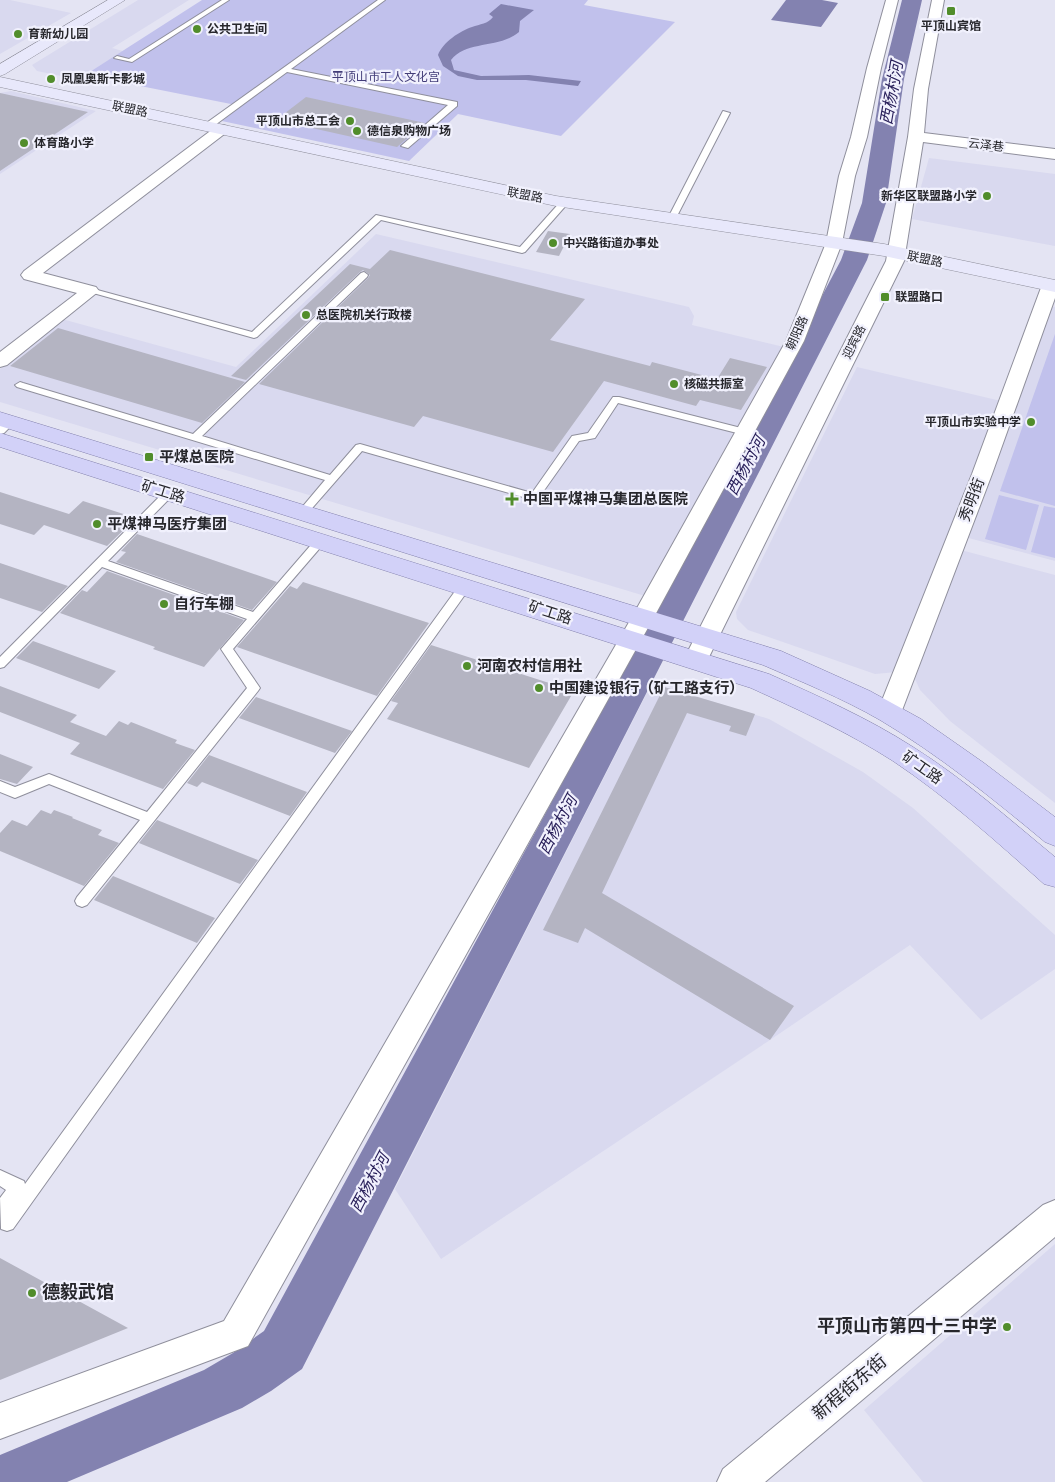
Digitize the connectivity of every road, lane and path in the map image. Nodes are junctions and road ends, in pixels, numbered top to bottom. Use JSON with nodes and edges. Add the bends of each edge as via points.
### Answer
{"nodes":[{"id":1,"x":118,"y":0,"type":"edge"},
{"id":2,"x":226,"y":0,"type":"edge"},
{"id":3,"x":382,"y":0,"type":"edge"},
{"id":4,"x":892,"y":0,"type":"edge"},
{"id":5,"x":938,"y":0,"type":"edge"},
{"id":6,"x":117,"y":58,"type":"dead end"},
{"id":7,"x":285,"y":70,"type":"junction"},
{"id":8,"x":0,"y":71,"type":"edge"},
{"id":9,"x":0,"y":82,"type":"edge"},
{"id":10,"x":726,"y":113,"type":"dead end"},
{"id":11,"x":215,"y":127,"type":"junction"},
{"id":12,"x":916,"y":136,"type":"junction"},
{"id":13,"x":405,"y":146,"type":"dead end"},
{"id":14,"x":1055,"y":154,"type":"edge"},
{"id":15,"x":565,"y":202,"type":"junction"},
{"id":16,"x":672,"y":218,"type":"junction"},
{"id":17,"x":838,"y":243,"type":"junction"},
{"id":18,"x":891,"y":251,"type":"junction"},
{"id":19,"x":364,"y":275,"type":"dead end"},
{"id":20,"x":1053,"y":286,"type":"edge"},
{"id":21,"x":90,"y":291,"type":"junction"},
{"id":22,"x":0,"y":361,"type":"edge"},
{"id":23,"x":20,"y":385,"type":"dead end"},
{"id":24,"x":3,"y":428,"type":"edge"},
{"id":25,"x":745,"y":432,"type":"junction"},
{"id":26,"x":195,"y":437,"type":"junction"},
{"id":27,"x":333,"y":479,"type":"junction"},
{"id":28,"x":169,"y":494,"type":"junction"},
{"id":29,"x":304,"y":512,"type":"junction"},
{"id":30,"x":321,"y":541,"type":"junction"},
{"id":31,"x":101,"y":563,"type":"junction"},
{"id":32,"x":465,"y":586,"type":"junction"},
{"id":33,"x":254,"y":617,"type":"junction"},
{"id":34,"x":637,"y":628,"type":"junction"},
{"id":35,"x":690,"y":645,"type":"junction"},
{"id":36,"x":0,"y":664,"type":"edge"},
{"id":37,"x":889,"y":713,"type":"junction"},
{"id":38,"x":0,"y":786,"type":"edge"},
{"id":39,"x":149,"y":818,"type":"junction"},
{"id":40,"x":1055,"y":834,"type":"edge"},
{"id":41,"x":1055,"y":875,"type":"edge"},
{"id":42,"x":82,"y":901,"type":"dead end"},
{"id":43,"x":0,"y":1178,"type":"edge"},
{"id":44,"x":1055,"y":1216,"type":"edge"},
{"id":45,"x":4,"y":1217,"type":"edge"},
{"id":46,"x":0,"y":1421,"type":"edge"},
{"id":47,"x":736,"y":1482,"type":"edge"}],
"edges":[{"from":1,"to":8,"type":"street"},
{"from":2,"to":6,"type":"lane","via":[[130,61]]},
{"from":3,"to":7,"type":"lane"},
{"from":4,"to":17,"type":"street","name":"朝阳路","via":[[847,176]]},
{"from":5,"to":12,"type":"street","name":"迎宾路","via":[[921,89]]},
{"from":7,"to":11,"type":"lane"},
{"from":7,"to":13,"type":"lane","via":[[454,104]]},
{"from":9,"to":11,"type":"street","name":"联盟路"},
{"from":10,"to":16,"type":"lane"},
{"from":11,"to":15,"type":"street","name":"联盟路"},
{"from":11,"to":21,"type":"street","via":[[30,275]]},
{"from":12,"to":14,"type":"street","name":"云泽巷"},
{"from":12,"to":18,"type":"street","name":"迎宾路"},
{"from":15,"to":16,"type":"street","name":"联盟路"},
{"from":15,"to":21,"type":"lane","via":[[522,250],[379,217],[254,335]]},
{"from":16,"to":17,"type":"street","name":"联盟路"},
{"from":17,"to":18,"type":"street","name":"联盟路"},
{"from":17,"to":25,"type":"street","name":"朝阳路","via":[[795,342]]},
{"from":18,"to":20,"type":"street","name":"联盟路"},
{"from":18,"to":35,"type":"street","name":"迎宾路","via":[[895,261]]},
{"from":19,"to":26,"type":"lane"},
{"from":20,"to":37,"type":"street","name":"秀明街"},
{"from":21,"to":22,"type":"street"},
{"from":23,"to":26,"type":"lane"},
{"from":24,"to":28,"type":"main road","name":"矿工路"},
{"from":24,"to":29,"type":"main road","name":"矿工路"},
{"from":25,"to":27,"type":"lane","via":[[616,399],[591,436],[576,438],[534,497],[360,448]]},
{"from":25,"to":34,"type":"street","name":"朝阳路"},
{"from":26,"to":27,"type":"lane"},
{"from":27,"to":29,"type":"lane"},
{"from":28,"to":30,"type":"main road","name":"矿工路"},
{"from":28,"to":31,"type":"lane"},
{"from":29,"to":34,"type":"main road","name":"矿工路"},
{"from":30,"to":32,"type":"main road","name":"矿工路"},
{"from":30,"to":33,"type":"lane"},
{"from":31,"to":33,"type":"lane"},
{"from":31,"to":36,"type":"lane"},
{"from":32,"to":34,"type":"main road","name":"矿工路"},
{"from":32,"to":45,"type":"lane"},
{"from":33,"to":39,"type":"lane","via":[[227,649],[254,688]]},
{"from":34,"to":35,"type":"main road","name":"矿工路"},
{"from":34,"to":46,"type":"street","name":"朝阳路","via":[[236,1334]]},
{"from":35,"to":37,"type":"main road","name":"矿工路","via":[[772,658]]},
{"from":35,"to":41,"type":"main road","name":"矿工路","via":[[876,738],[938,778]]},
{"from":37,"to":40,"type":"main road","name":"矿工路","via":[[958,757]]},
{"from":38,"to":39,"type":"lane","via":[[15,793],[49,779]]},
{"from":39,"to":42,"type":"lane"},
{"from":43,"to":45,"type":"lane","via":[[18,1187]]},
{"from":44,"to":47,"type":"street","name":"新程街东街"}]}
